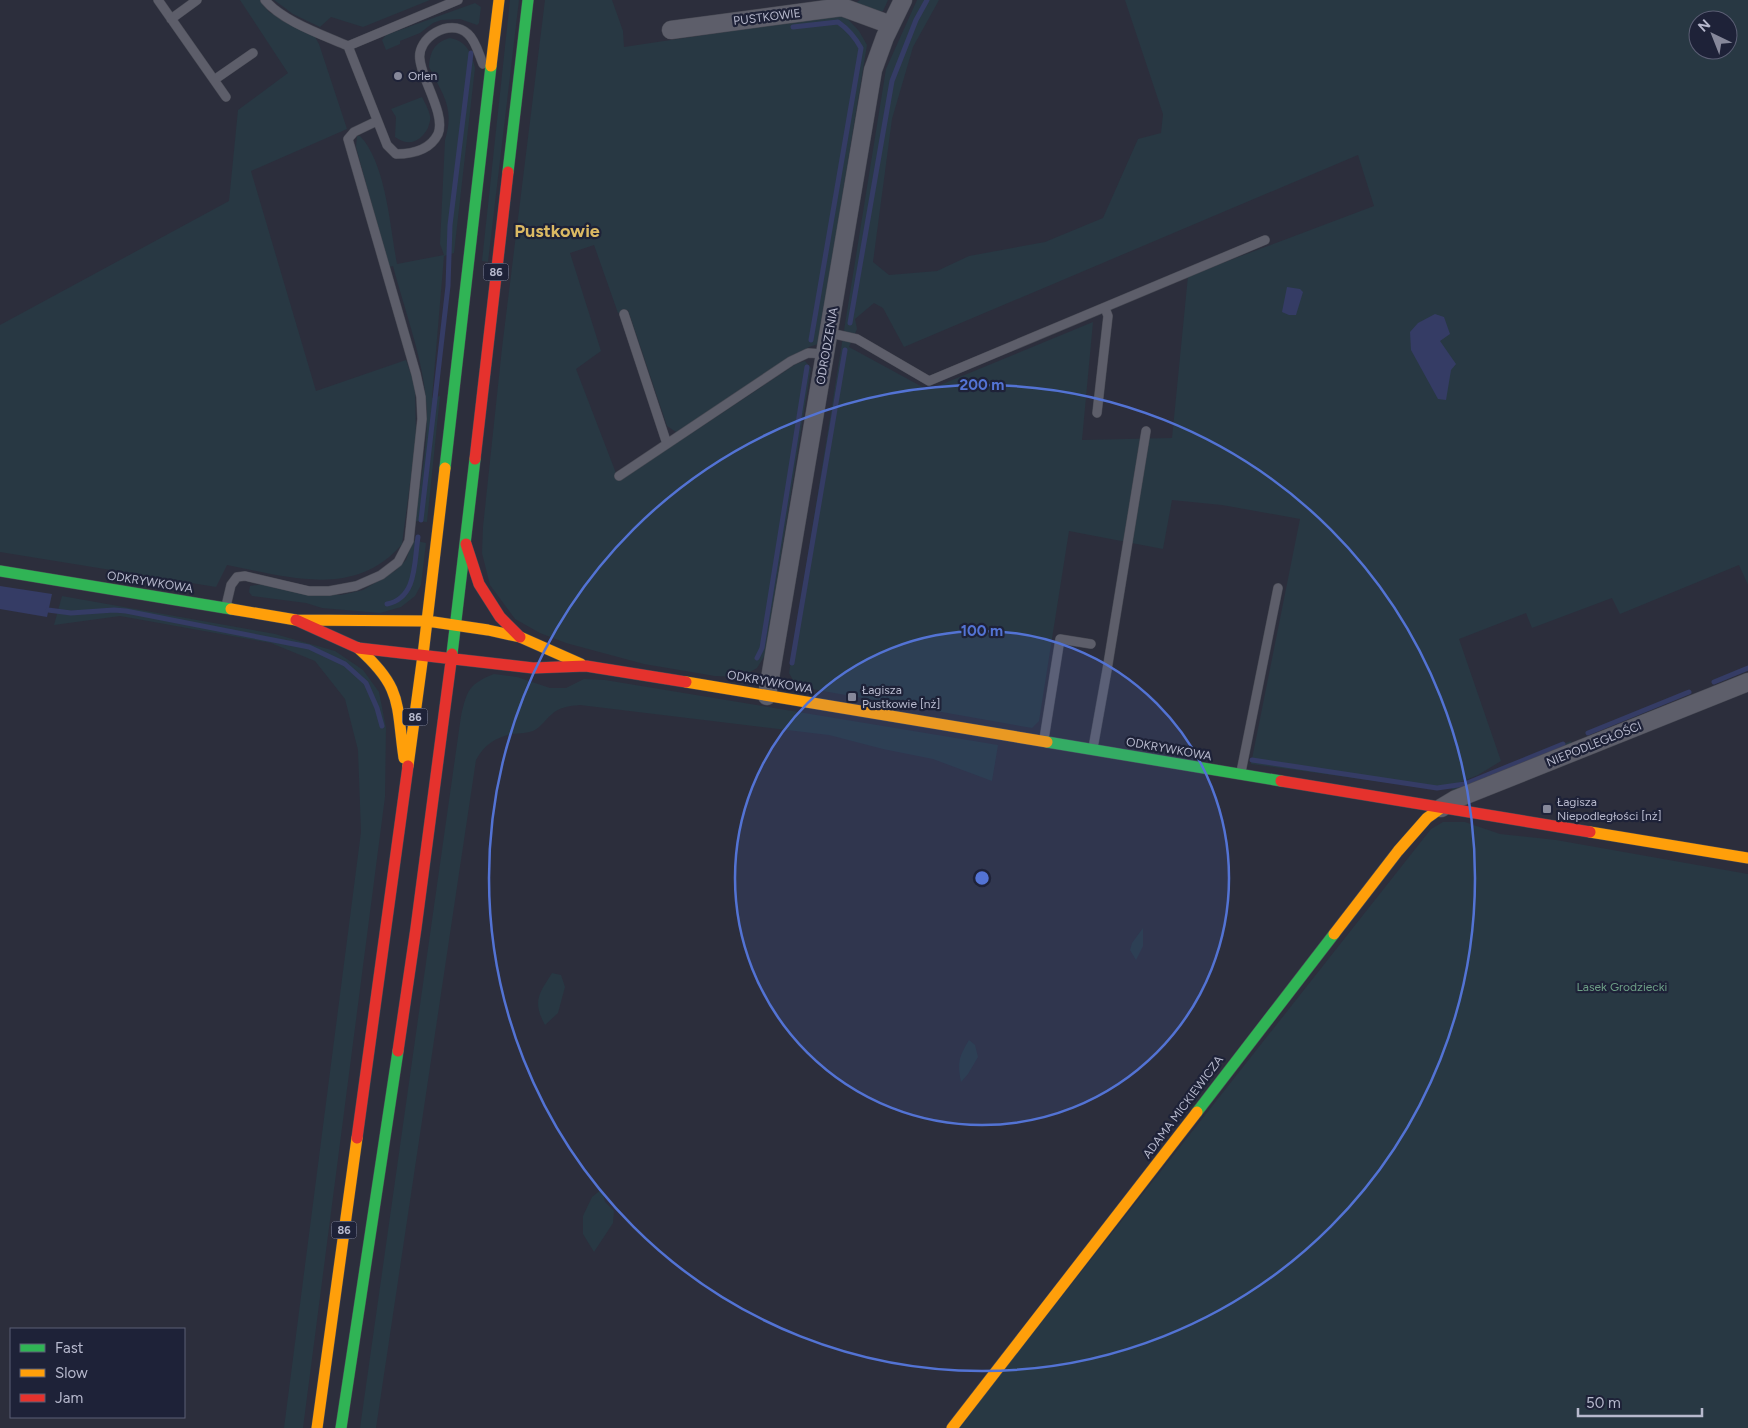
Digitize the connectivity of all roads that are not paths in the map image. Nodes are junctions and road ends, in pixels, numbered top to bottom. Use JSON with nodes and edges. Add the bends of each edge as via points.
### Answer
{"nodes":[{"id":1,"x":158,"y":0,"type":"edge"},
{"id":2,"x":197,"y":0,"type":"edge"},
{"id":3,"x":264,"y":0,"type":"edge"},
{"id":4,"x":458,"y":0,"type":"edge"},
{"id":5,"x":499,"y":0,"type":"edge"},
{"id":6,"x":528,"y":0,"type":"edge"},
{"id":7,"x":903,"y":0,"type":"edge"},
{"id":8,"x":841,"y":4,"type":"edge"},
{"id":9,"x":171,"y":19,"type":"junction"},
{"id":10,"x":890,"y":26,"type":"junction"},
{"id":11,"x":671,"y":30,"type":"dead end"},
{"id":12,"x":348,"y":46,"type":"junction"},
{"id":13,"x":253,"y":53,"type":"dead end"},
{"id":14,"x":214,"y":80,"type":"junction"},
{"id":15,"x":490,"y":82,"type":"junction"},
{"id":16,"x":226,"y":97,"type":"dead end"},
{"id":17,"x":378,"y":121,"type":"junction"},
{"id":18,"x":1265,"y":240,"type":"dead end"},
{"id":19,"x":1105,"y":308,"type":"junction"},
{"id":20,"x":624,"y":314,"type":"dead end"},
{"id":21,"x":830,"y":333,"type":"junction"},
{"id":22,"x":826,"y":354,"type":"junction"},
{"id":23,"x":1097,"y":413,"type":"dead end"},
{"id":24,"x":1146,"y":431,"type":"dead end"},
{"id":25,"x":667,"y":444,"type":"junction"},
{"id":26,"x":619,"y":476,"type":"dead end"},
{"id":27,"x":466,"y":544,"type":"junction"},
{"id":28,"x":0,"y":571,"type":"edge"},
{"id":29,"x":1278,"y":588,"type":"dead end"},
{"id":30,"x":226,"y":608,"type":"junction"},
{"id":31,"x":296,"y":620,"type":"junction"},
{"id":32,"x":427,"y":621,"type":"junction"},
{"id":33,"x":457,"y":625,"type":"junction"},
{"id":34,"x":520,"y":637,"type":"junction"},
{"id":35,"x":1091,"y":644,"type":"dead end"},
{"id":36,"x":358,"y":648,"type":"junction"},
{"id":37,"x":423,"y":655,"type":"junction"},
{"id":38,"x":453,"y":658,"type":"junction"},
{"id":39,"x":586,"y":666,"type":"junction"},
{"id":40,"x":1748,"y":682,"type":"edge"},
{"id":41,"x":767,"y":696,"type":"junction"},
{"id":42,"x":1043,"y":742,"type":"junction"},
{"id":43,"x":1092,"y":750,"type":"junction"},
{"id":44,"x":1240,"y":775,"type":"junction"},
{"id":45,"x":406,"y":778,"type":"junction"},
{"id":46,"x":1441,"y":808,"type":"junction"},
{"id":47,"x":1748,"y":858,"type":"edge"},
{"id":48,"x":317,"y":1428,"type":"edge"},
{"id":49,"x":341,"y":1428,"type":"edge"},
{"id":50,"x":952,"y":1428,"type":"edge"}],
"edges":[{"from":1,"to":9,"type":"lane"},
{"from":2,"to":9,"type":"lane"},
{"from":3,"to":12,"type":"lane","via":[[302,26]]},
{"from":4,"to":12,"type":"lane"},
{"from":5,"to":15,"type":"main road","number":"86"},
{"from":6,"to":27,"type":"main road","number":"86"},
{"from":7,"to":10,"type":"street","name":"ODRODZENIA"},
{"from":8,"to":10,"type":"street","name":"PUSTKOWIE"},
{"from":8,"to":11,"type":"street","name":"PUSTKOWIE"},
{"from":9,"to":14,"type":"lane"},
{"from":10,"to":21,"type":"street","name":"ODRODZENIA","via":[[873,70]]},
{"from":12,"to":17,"type":"lane"},
{"from":13,"to":14,"type":"lane"},
{"from":14,"to":16,"type":"lane"},
{"from":15,"to":17,"type":"lane","via":[[468,33],[455,28],[441,29],[430,35],[419,60],[439,119],[438,132],[429,146],[408,154],[396,154],[387,145]]},
{"from":15,"to":32,"type":"main road","number":"86"},
{"from":17,"to":30,"type":"lane","via":[[354,132],[348,139],[421,397],[422,418],[409,541],[398,562],[381,575],[356,586],[330,592],[237,577]]},
{"from":18,"to":19,"type":"lane"},
{"from":19,"to":21,"type":"lane","via":[[929,381],[857,339]]},
{"from":19,"to":23,"type":"lane","via":[[1108,316]]},
{"from":20,"to":25,"type":"lane"},
{"from":21,"to":22,"type":"street","name":"ODRODZENIA"},
{"from":22,"to":25,"type":"lane","via":[[808,353],[791,361]]},
{"from":22,"to":41,"type":"street","name":"ODRODZENIA"},
{"from":24,"to":43,"type":"lane"},
{"from":25,"to":26,"type":"lane"},
{"from":27,"to":33,"type":"main road","number":"86"},
{"from":27,"to":34,"type":"main road","name":"ODKRYWKOWA","via":[[480,584],[500,617]]},
{"from":28,"to":30,"type":"main road","name":"ODKRYWKOWA"},
{"from":29,"to":44,"type":"lane"},
{"from":30,"to":31,"type":"main road","name":"ODKRYWKOWA"},
{"from":31,"to":32,"type":"main road","name":"ODKRYWKOWA"},
{"from":31,"to":36,"type":"main road","name":"ODKRYWKOWA"},
{"from":32,"to":33,"type":"main road","name":"ODKRYWKOWA"},
{"from":32,"to":37,"type":"main road","number":"86"},
{"from":33,"to":34,"type":"main road","name":"ODKRYWKOWA"},
{"from":33,"to":38,"type":"main road","number":"86"},
{"from":34,"to":39,"type":"main road","name":"ODKRYWKOWA"},
{"from":35,"to":42,"type":"lane","via":[[1060,639]]},
{"from":36,"to":37,"type":"main road","name":"ODKRYWKOWA"},
{"from":36,"to":45,"type":"main road","name":"ODKRYWKOWA","via":[[380,668],[397,699]]},
{"from":37,"to":38,"type":"main road","name":"ODKRYWKOWA"},
{"from":37,"to":45,"type":"main road","number":"86"},
{"from":38,"to":39,"type":"main road","name":"ODKRYWKOWA","via":[[533,668]]},
{"from":38,"to":49,"type":"main road","number":"86"},
{"from":39,"to":41,"type":"main road","name":"ODKRYWKOWA"},
{"from":40,"to":46,"type":"street","name":"NIEPODLEGŁOŚCI","via":[[1456,799]]},
{"from":41,"to":42,"type":"main road","name":"ODKRYWKOWA"},
{"from":42,"to":43,"type":"main road","name":"ODKRYWKOWA"},
{"from":43,"to":44,"type":"main road","name":"ODKRYWKOWA"},
{"from":44,"to":46,"type":"main road","name":"ODKRYWKOWA"},
{"from":45,"to":48,"type":"main road","number":"86"},
{"from":46,"to":47,"type":"main road","name":"ODKRYWKOWA"},
{"from":46,"to":50,"type":"main road","name":"ADAMA MICKIEWICZA","via":[[1427,818],[1392,858]]}]}
